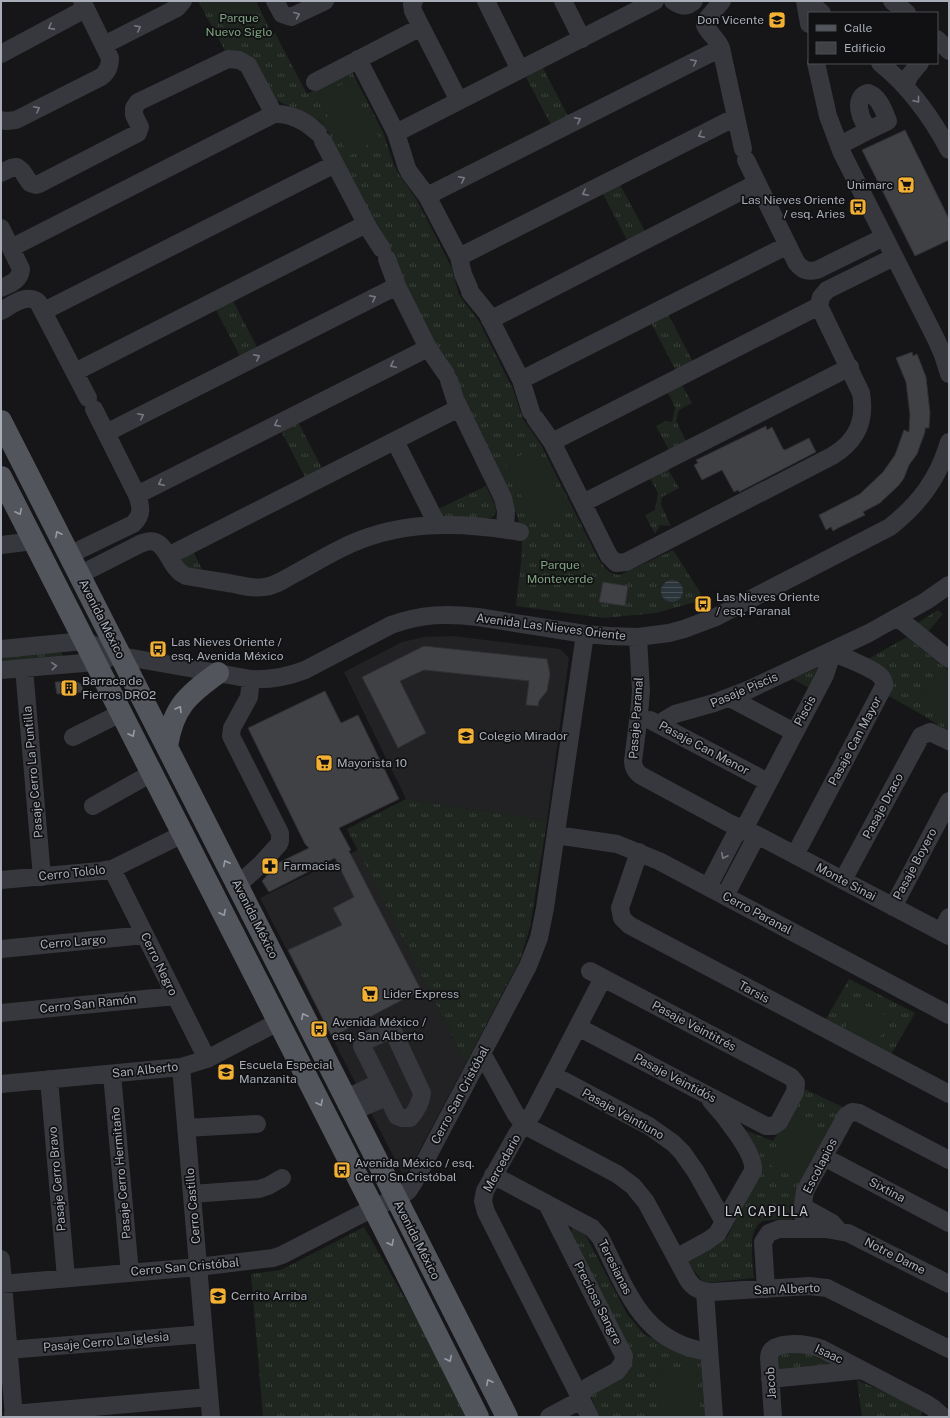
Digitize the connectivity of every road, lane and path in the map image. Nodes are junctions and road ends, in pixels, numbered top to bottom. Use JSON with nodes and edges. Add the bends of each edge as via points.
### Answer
{"nodes":[{"id":1,"x":183,"y":1,"type":"edge"},
{"id":2,"x":275,"y":1,"type":"edge"},
{"id":3,"x":325,"y":1,"type":"edge"},
{"id":4,"x":414,"y":1,"type":"edge"},
{"id":5,"x":486,"y":1,"type":"edge"},
{"id":6,"x":563,"y":1,"type":"edge"},
{"id":7,"x":655,"y":1,"type":"edge"},
{"id":8,"x":673,"y":1,"type":"edge"},
{"id":9,"x":694,"y":1,"type":"edge"},
{"id":10,"x":722,"y":1,"type":"edge"},
{"id":11,"x":804,"y":1,"type":"edge"},
{"id":12,"x":808,"y":1,"type":"edge"},
{"id":13,"x":892,"y":1,"type":"edge"},
{"id":14,"x":83,"y":5,"type":"edge"},
{"id":15,"x":821,"y":12,"type":"edge"},
{"id":16,"x":906,"y":12,"type":"edge"},
{"id":17,"x":808,"y":19,"type":"edge"},
{"id":18,"x":421,"y":27,"type":"junction"},
{"id":19,"x":582,"y":38,"type":"junction"},
{"id":20,"x":104,"y":45,"type":"junction"},
{"id":21,"x":721,"y":48,"type":"junction"},
{"id":22,"x":1,"y":54,"type":"edge"},
{"id":23,"x":358,"y":59,"type":"junction"},
{"id":24,"x":817,"y":64,"type":"edge"},
{"id":25,"x":881,"y":64,"type":"edge"},
{"id":26,"x":919,"y":64,"type":"edge"},
{"id":27,"x":520,"y":70,"type":"junction"},
{"id":28,"x":315,"y":82,"type":"dead end"},
{"id":29,"x":905,"y":85,"type":"junction"},
{"id":30,"x":459,"y":101,"type":"junction"},
{"id":31,"x":274,"y":114,"type":"junction"},
{"id":32,"x":736,"y":117,"type":"junction"},
{"id":33,"x":1,"y":120,"type":"edge"},
{"id":34,"x":869,"y":130,"type":"dead end"},
{"id":35,"x":396,"y":133,"type":"junction"},
{"id":36,"x":839,"y":146,"type":"junction"},
{"id":37,"x":949,"y":150,"type":"edge"},
{"id":38,"x":335,"y":164,"type":"junction"},
{"id":39,"x":1,"y":173,"type":"edge"},
{"id":40,"x":758,"y":183,"type":"junction"},
{"id":41,"x":427,"y":196,"type":"junction"},
{"id":42,"x":366,"y":224,"type":"junction"},
{"id":43,"x":1,"y":228,"type":"edge"},
{"id":44,"x":884,"y":237,"type":"junction"},
{"id":45,"x":788,"y":245,"type":"junction"},
{"id":46,"x":11,"y":248,"type":"junction"},
{"id":47,"x":460,"y":257,"type":"junction"},
{"id":48,"x":894,"y":257,"type":"junction"},
{"id":49,"x":397,"y":286,"type":"junction"},
{"id":50,"x":1,"y":288,"type":"edge"},
{"id":51,"x":819,"y":306,"type":"junction"},
{"id":52,"x":1,"y":311,"type":"edge"},
{"id":53,"x":44,"y":311,"type":"junction"},
{"id":54,"x":490,"y":320,"type":"junction"},
{"id":55,"x":428,"y":348,"type":"junction"},
{"id":56,"x":850,"y":368,"type":"junction"},
{"id":57,"x":75,"y":372,"type":"junction"},
{"id":58,"x":949,"y":374,"type":"edge"},
{"id":59,"x":521,"y":380,"type":"junction"},
{"id":60,"x":460,"y":408,"type":"junction"},
{"id":61,"x":1,"y":422,"type":"edge"},
{"id":62,"x":106,"y":433,"type":"junction"},
{"id":63,"x":395,"y":441,"type":"junction"},
{"id":64,"x":552,"y":442,"type":"junction"},
{"id":65,"x":949,"y":442,"type":"edge"},
{"id":66,"x":1,"y":477,"type":"edge"},
{"id":67,"x":137,"y":495,"type":"junction"},
{"id":68,"x":583,"y":503,"type":"junction"},
{"id":69,"x":437,"y":524,"type":"junction"},
{"id":70,"x":34,"y":541,"type":"junction"},
{"id":71,"x":1,"y":545,"type":"edge"},
{"id":72,"x":69,"y":555,"type":"junction"},
{"id":73,"x":168,"y":556,"type":"junction"},
{"id":74,"x":79,"y":575,"type":"junction"},
{"id":75,"x":949,"y":585,"type":"edge"},
{"id":76,"x":898,"y":618,"type":"junction"},
{"id":77,"x":585,"y":634,"type":"junction"},
{"id":78,"x":638,"y":637,"type":"junction"},
{"id":79,"x":84,"y":641,"type":"junction"},
{"id":80,"x":1,"y":649,"type":"edge"},
{"id":81,"x":829,"y":652,"type":"junction"},
{"id":82,"x":121,"y":656,"type":"junction"},
{"id":83,"x":949,"y":659,"type":"edge"},
{"id":84,"x":95,"y":662,"type":"junction"},
{"id":85,"x":24,"y":668,"type":"junction"},
{"id":86,"x":1,"y":670,"type":"edge"},
{"id":87,"x":218,"y":673,"type":"junction"},
{"id":88,"x":251,"y":679,"type":"junction"},
{"id":89,"x":730,"y":698,"type":"junction"},
{"id":90,"x":121,"y":713,"type":"junction"},
{"id":91,"x":639,"y":714,"type":"junction"},
{"id":92,"x":660,"y":725,"type":"junction"},
{"id":93,"x":794,"y":732,"type":"junction"},
{"id":94,"x":73,"y":737,"type":"dead end"},
{"id":95,"x":949,"y":741,"type":"edge"},
{"id":96,"x":167,"y":746,"type":"junction"},
{"id":97,"x":152,"y":773,"type":"junction"},
{"id":98,"x":768,"y":782,"type":"junction"},
{"id":99,"x":949,"y":800,"type":"edge"},
{"id":100,"x":93,"y":806,"type":"dead end"},
{"id":101,"x":750,"y":832,"type":"junction"},
{"id":102,"x":183,"y":834,"type":"junction"},
{"id":103,"x":556,"y":835,"type":"junction"},
{"id":104,"x":639,"y":852,"type":"junction"},
{"id":105,"x":794,"y":855,"type":"junction"},
{"id":106,"x":112,"y":869,"type":"junction"},
{"id":107,"x":42,"y":876,"type":"junction"},
{"id":108,"x":1,"y":880,"type":"edge"},
{"id":109,"x":843,"y":880,"type":"junction"},
{"id":110,"x":238,"y":885,"type":"junction"},
{"id":111,"x":708,"y":887,"type":"junction"},
{"id":112,"x":725,"y":896,"type":"junction"},
{"id":113,"x":893,"y":907,"type":"junction"},
{"id":114,"x":946,"y":928,"type":"edge"},
{"id":115,"x":145,"y":935,"type":"junction"},
{"id":116,"x":1,"y":949,"type":"edge"},
{"id":117,"x":597,"y":974,"type":"joint"},
{"id":118,"x":175,"y":996,"type":"junction"},
{"id":119,"x":1,"y":1013,"type":"edge"},
{"id":120,"x":949,"y":1015,"type":"edge"},
{"id":121,"x":278,"y":1022,"type":"junction"},
{"id":122,"x":578,"y":1027,"type":"junction"},
{"id":123,"x":482,"y":1053,"type":"junction"},
{"id":124,"x":207,"y":1060,"type":"junction"},
{"id":125,"x":181,"y":1067,"type":"junction"},
{"id":126,"x":112,"y":1074,"type":"junction"},
{"id":127,"x":553,"y":1075,"type":"junction"},
{"id":128,"x":49,"y":1079,"type":"junction"},
{"id":129,"x":1,"y":1084,"type":"edge"},
{"id":130,"x":705,"y":1094,"type":"junction"},
{"id":131,"x":949,"y":1094,"type":"edge"},
{"id":132,"x":344,"y":1095,"type":"junction"},
{"id":133,"x":741,"y":1113,"type":"junction"},
{"id":134,"x":354,"y":1116,"type":"junction"},
{"id":135,"x":257,"y":1124,"type":"dead end"},
{"id":136,"x":524,"y":1125,"type":"junction"},
{"id":137,"x":773,"y":1126,"type":"joint"},
{"id":138,"x":186,"y":1128,"type":"junction"},
{"id":139,"x":735,"y":1130,"type":"junction"},
{"id":140,"x":336,"y":1135,"type":"junction"},
{"id":141,"x":365,"y":1137,"type":"junction"},
{"id":142,"x":824,"y":1157,"type":"junction"},
{"id":143,"x":949,"y":1160,"type":"edge"},
{"id":144,"x":494,"y":1175,"type":"junction"},
{"id":145,"x":282,"y":1178,"type":"dead end"},
{"id":146,"x":192,"y":1194,"type":"junction"},
{"id":147,"x":396,"y":1198,"type":"junction"},
{"id":148,"x":547,"y":1204,"type":"junction"},
{"id":149,"x":373,"y":1208,"type":"junction"},
{"id":150,"x":803,"y":1208,"type":"junction"},
{"id":151,"x":724,"y":1222,"type":"junction"},
{"id":152,"x":949,"y":1223,"type":"edge"},
{"id":153,"x":804,"y":1229,"type":"junction"},
{"id":154,"x":839,"y":1231,"type":"junction"},
{"id":155,"x":676,"y":1258,"type":"junction"},
{"id":156,"x":1,"y":1259,"type":"edge"},
{"id":157,"x":198,"y":1267,"type":"junction"},
{"id":158,"x":130,"y":1273,"type":"junction"},
{"id":159,"x":66,"y":1278,"type":"junction"},
{"id":160,"x":2,"y":1284,"type":"edge"},
{"id":161,"x":949,"y":1284,"type":"edge"},
{"id":162,"x":766,"y":1289,"type":"junction"},
{"id":163,"x":705,"y":1292,"type":"junction"},
{"id":164,"x":204,"y":1334,"type":"junction"},
{"id":165,"x":949,"y":1349,"type":"edge"},
{"id":166,"x":8,"y":1350,"type":"junction"},
{"id":167,"x":771,"y":1350,"type":"joint"},
{"id":168,"x":709,"y":1352,"type":"junction"},
{"id":169,"x":862,"y":1370,"type":"junction"},
{"id":170,"x":770,"y":1379,"type":"junction"},
{"id":171,"x":580,"y":1396,"type":"junction"},
{"id":172,"x":209,"y":1397,"type":"junction"},
{"id":173,"x":13,"y":1416,"type":"edge"},
{"id":174,"x":211,"y":1417,"type":"edge"},
{"id":175,"x":478,"y":1417,"type":"edge"},
{"id":176,"x":506,"y":1417,"type":"edge"},
{"id":177,"x":549,"y":1417,"type":"edge"},
{"id":178,"x":590,"y":1417,"type":"edge"},
{"id":179,"x":714,"y":1417,"type":"edge"},
{"id":180,"x":773,"y":1417,"type":"edge"},
{"id":181,"x":943,"y":1417,"type":"edge"}],
"edges":[{"from":20,"to":1,"type":"street","one_way":true,"via":[[177,8]]},
{"from":2,"to":3,"type":"street","one_way":true,"via":[[282,14],[291,18]]},
{"from":4,"to":18,"type":"street","via":[[412,8]]},
{"from":5,"to":27,"type":"street"},
{"from":6,"to":19,"type":"street"},
{"from":7,"to":19,"type":"street"},
{"from":8,"to":9,"type":"street","via":[[688,6]]},
{"from":10,"to":21,"type":"street","via":[[705,25]]},
{"from":11,"to":17,"type":"street"},
{"from":12,"to":15,"type":"street"},
{"from":13,"to":16,"type":"street"},
{"from":14,"to":20,"type":"street"},
{"from":14,"to":22,"type":"street","one_way":true},
{"from":18,"to":23,"type":"street"},
{"from":18,"to":30,"type":"street"},
{"from":19,"to":27,"type":"street"},
{"from":33,"to":20,"type":"street","one_way":true,"via":[[16,120],[105,74],[109,68],[110,58]]},
{"from":21,"to":32,"type":"street"},
{"from":41,"to":21,"type":"street","one_way":true},
{"from":23,"to":28,"type":"street"},
{"from":23,"to":35,"type":"street"},
{"from":24,"to":36,"type":"street","via":[[828,116]]},
{"from":25,"to":29,"type":"street"},
{"from":26,"to":29,"type":"street"},
{"from":27,"to":30,"type":"street"},
{"from":29,"to":37,"type":"street","one_way":true,"via":[[926,110]]},
{"from":30,"to":35,"type":"street"},
{"from":31,"to":38,"type":"street","via":[[293,116],[309,125],[321,137]]},
{"from":31,"to":39,"type":"street","via":[[248,65],[239,60],[228,59],[138,102],[134,108],[134,115],[140,127],[138,133],[39,184],[30,184],[18,167]]},
{"from":31,"to":46,"type":"street"},
{"from":32,"to":40,"type":"street","via":[[745,154]]},
{"from":32,"to":47,"type":"street","one_way":true},
{"from":34,"to":36,"type":"street"},
{"from":35,"to":41,"type":"street","via":[[408,170]]},
{"from":36,"to":44,"type":"street"},
{"from":38,"to":42,"type":"street"},
{"from":38,"to":53,"type":"street"},
{"from":40,"to":45,"type":"street"},
{"from":40,"to":54,"type":"street"},
{"from":41,"to":47,"type":"street"},
{"from":42,"to":49,"type":"street","via":[[385,254]]},
{"from":42,"to":57,"type":"street"},
{"from":43,"to":46,"type":"street"},
{"from":44,"to":45,"type":"street","via":[[812,271],[799,266]]},
{"from":44,"to":48,"type":"street"},
{"from":45,"to":59,"type":"street"},
{"from":46,"to":50,"type":"street","via":[[21,269],[20,276]]},
{"from":47,"to":54,"type":"street","via":[[469,290]]},
{"from":48,"to":51,"type":"street","via":[[827,290],[821,297]]},
{"from":48,"to":58,"type":"street","via":[[937,341]]},
{"from":49,"to":55,"type":"street"},
{"from":62,"to":49,"type":"street","one_way":true},
{"from":51,"to":56,"type":"street"},
{"from":51,"to":64,"type":"street"},
{"from":52,"to":53,"type":"street","via":[[28,298],[38,302]]},
{"from":53,"to":57,"type":"street"},
{"from":54,"to":59,"type":"street"},
{"from":55,"to":60,"type":"street","via":[[448,377]]},
{"from":55,"to":67,"type":"street","one_way":true},
{"from":56,"to":68,"type":"street"},
{"from":56,"to":68,"type":"street","via":[[861,393],[862,418],[859,429],[844,448],[626,562],[616,563],[611,559]]},
{"from":57,"to":62,"type":"street"},
{"from":59,"to":64,"type":"street","via":[[533,415]]},
{"from":60,"to":63,"type":"street"},
{"from":60,"to":69,"type":"street","via":[[503,498],[513,530]]},
{"from":72,"to":61,"type":"main road","name":"Avenida México","one_way":true},
{"from":62,"to":67,"type":"street"},
{"from":63,"to":69,"type":"street"},
{"from":63,"to":73,"type":"street"},
{"from":64,"to":68,"type":"street"},
{"from":65,"to":78,"type":"street","name":"Avenida Las Nieves Oriente","via":[[939,471],[928,489],[914,507],[890,527],[699,624],[669,633]]},
{"from":66,"to":70,"type":"main road","name":"Avenida México","one_way":true},
{"from":67,"to":72,"type":"street","via":[[141,513],[137,521]]},
{"from":69,"to":73,"type":"street","via":[[402,528],[362,540],[341,548],[276,584],[263,588],[186,576],[175,568]]},
{"from":70,"to":71,"type":"street"},
{"from":70,"to":79,"type":"main road","name":"Avenida México"},
{"from":72,"to":74,"type":"main road","name":"Avenida México"},
{"from":73,"to":74,"type":"street","via":[[158,543],[144,542]]},
{"from":74,"to":82,"type":"main road","name":"Avenida México"},
{"from":75,"to":76,"type":"street"},
{"from":76,"to":81,"type":"street"},
{"from":76,"to":83,"type":"street"},
{"from":77,"to":78,"type":"street","name":"Avenida Las Nieves Oriente"},
{"from":77,"to":88,"type":"street","name":"Avenida Las Nieves Oriente","via":[[459,615],[422,616],[391,625],[293,675]]},
{"from":77,"to":103,"type":"street","name":"Cerro San Cristóbal"},
{"from":78,"to":91,"type":"street","name":"Pasaje Paranal"},
{"from":79,"to":80,"type":"street","name":"Avenida Las Nieves Oriente"},
{"from":79,"to":82,"type":"street","name":"Avenida Las Nieves Oriente"},
{"from":79,"to":84,"type":"main road","name":"Avenida México"},
{"from":81,"to":89,"type":"street","name":"Pasaje Piscis"},
{"from":81,"to":93,"type":"street","name":"Piscis","via":[[829,663],[824,675]]},
{"from":81,"to":105,"type":"street","name":"Pasaje Can Mayor","via":[[878,674],[884,686]]},
{"from":82,"to":84,"type":"street","name":"Avenida Las Nieves Oriente"},
{"from":82,"to":87,"type":"street","name":"Avenida Las Nieves Oriente"},
{"from":82,"to":96,"type":"main road","name":"Avenida México"},
{"from":85,"to":84,"type":"street","name":"Avenida Las Nieves Oriente","one_way":true},
{"from":84,"to":90,"type":"main road","name":"Avenida México"},
{"from":85,"to":86,"type":"street","name":"Avenida Las Nieves Oriente"},
{"from":85,"to":107,"type":"street","name":"Pasaje Cerro La Puntilla"},
{"from":87,"to":88,"type":"street","name":"Avenida Las Nieves Oriente"},
{"from":96,"to":87,"type":"main road","one_way":true,"via":[[172,722],[182,704],[195,690]]},
{"from":88,"to":110,"type":"street","via":[[249,697],[232,728],[231,736],[280,833],[280,841],[260,866]]},
{"from":89,"to":92,"type":"street","name":"Pasaje Piscis","via":[[675,714]]},
{"from":89,"to":93,"type":"street"},
{"from":90,"to":94,"type":"street"},
{"from":90,"to":97,"type":"main road","name":"Avenida México","one_way":true},
{"from":91,"to":92,"type":"street","name":"Pasaje Can Menor"},
{"from":91,"to":101,"type":"street","name":"Pasaje Paranal","via":[[633,761],[637,772]]},
{"from":92,"to":98,"type":"street","name":"Pasaje Can Menor"},
{"from":93,"to":98,"type":"street","name":"Piscis"},
{"from":95,"to":109,"type":"street","name":"Pasaje Draco","via":[[934,733],[926,733],[920,738]]},
{"from":110,"to":96,"type":"main road","name":"Avenida México","one_way":true},
{"from":97,"to":100,"type":"street"},
{"from":97,"to":102,"type":"main road","name":"Avenida México"},
{"from":98,"to":101,"type":"street","name":"Piscis"},
{"from":99,"to":113,"type":"street","name":"Pasaje Boyero"},
{"from":101,"to":105,"type":"street","name":"Monte Sinai"},
{"from":101,"to":111,"type":"street","name":"Piscis","one_way":true,"via":[[740,830],[734,837]]},
{"from":101,"to":112,"type":"street","name":"Piscis"},
{"from":102,"to":106,"type":"street","name":"Cerro Tololo"},
{"from":102,"to":121,"type":"main road","name":"Avenida México","one_way":true},
{"from":103,"to":104,"type":"street","name":"Cerro Paranal","via":[[618,844]]},
{"from":103,"to":123,"type":"street","name":"Cerro San Cristóbal","via":[[539,938],[528,966]]},
{"from":104,"to":111,"type":"street","name":"Cerro Paranal"},
{"from":104,"to":131,"type":"street","name":"Tarsis","via":[[620,908],[622,918],[629,925]]},
{"from":105,"to":109,"type":"street","name":"Monte Sinai"},
{"from":106,"to":107,"type":"street","name":"Cerro Tololo"},
{"from":106,"to":115,"type":"street","name":"Cerro Negro"},
{"from":107,"to":108,"type":"street","name":"Cerro Tololo"},
{"from":109,"to":113,"type":"street","name":"Monte Sinai"},
{"from":132,"to":110,"type":"main road","name":"Avenida México","one_way":true},
{"from":111,"to":112,"type":"street","name":"Cerro Paranal"},
{"from":112,"to":120,"type":"street","name":"Cerro Paranal"},
{"from":113,"to":114,"type":"street","name":"Monte Sinai"},
{"from":115,"to":116,"type":"street","name":"Cerro Largo"},
{"from":115,"to":118,"type":"street","name":"Cerro Negro"},
{"from":117,"to":122,"type":"street","name":"Mercedario"},
{"from":117,"to":137,"type":"street","name":"Pasaje Veintitrés","via":[[791,1077],[796,1083],[796,1092],[780,1122]]},
{"from":118,"to":119,"type":"street","name":"Cerro San Ramón"},
{"from":118,"to":124,"type":"street","name":"Cerro Negro"},
{"from":121,"to":124,"type":"street","name":"San Alberto"},
{"from":121,"to":140,"type":"main road","name":"Avenida México","one_way":true},
{"from":122,"to":127,"type":"street","name":"Mercedario"},
{"from":122,"to":130,"type":"street","name":"Pasaje Veintidós"},
{"from":123,"to":136,"type":"street"},
{"from":123,"to":147,"type":"street","name":"Cerro San Cristóbal","via":[[414,1182],[408,1191]]},
{"from":124,"to":125,"type":"street","name":"San Alberto"},
{"from":125,"to":126,"type":"street","name":"San Alberto"},
{"from":125,"to":138,"type":"street","name":"Cerro Castillo"},
{"from":126,"to":128,"type":"street","name":"San Alberto"},
{"from":126,"to":158,"type":"street","name":"Pasaje Cerro Hermitaño"},
{"from":127,"to":136,"type":"street","name":"Mercedario","via":[[533,1114]]},
{"from":127,"to":151,"type":"street","name":"Pasaje Veintiuno","via":[[649,1126],[673,1143],[696,1172]]},
{"from":128,"to":129,"type":"street","name":"San Alberto"},
{"from":128,"to":159,"type":"street","name":"Pasaje Cerro Bravo"},
{"from":130,"to":133,"type":"street","name":"Pasaje Veintidós"},
{"from":130,"to":139,"type":"street"},
{"from":132,"to":134,"type":"main road","name":"Avenida México"},
{"from":132,"to":134,"type":"street","via":[[383,1089]]},
{"from":133,"to":137,"type":"street","name":"Pasaje Veintidós","via":[[766,1126]]},
{"from":133,"to":139,"type":"street","via":[[736,1121]]},
{"from":134,"to":141,"type":"main road","name":"Avenida México"},
{"from":135,"to":138,"type":"street"},
{"from":136,"to":144,"type":"street","name":"Mercedario"},
{"from":136,"to":155,"type":"street","via":[[617,1174],[633,1186],[646,1202]]},
{"from":138,"to":146,"type":"street","name":"Cerro Castillo"},
{"from":139,"to":151,"type":"street","via":[[754,1167]]},
{"from":140,"to":141,"type":"main road","via":[[340,1142],[354,1147],[361,1144]]},
{"from":140,"to":149,"type":"main road","name":"Avenida México"},
{"from":141,"to":147,"type":"main road","name":"Avenida México"},
{"from":142,"to":143,"type":"street","name":"Escolapios","via":[[846,1116],[852,1112],[859,1113]]},
{"from":142,"to":150,"type":"street","name":"Escolapios","via":[[805,1191]]},
{"from":142,"to":152,"type":"street","name":"Sixtina"},
{"from":144,"to":148,"type":"street","name":"Teresianas"},
{"from":144,"to":171,"type":"street","name":"Mercedario","via":[[484,1196],[486,1212]]},
{"from":145,"to":146,"type":"street","via":[[259,1189]]},
{"from":146,"to":157,"type":"street","name":"Cerro Castillo"},
{"from":147,"to":149,"type":"street","name":"Cerro San Cristóbal"},
{"from":176,"to":147,"type":"main road","name":"Avenida México","one_way":true},
{"from":148,"to":168,"type":"street","name":"Teresianas","via":[[589,1226],[598,1234],[636,1307],[652,1327],[685,1347]]},
{"from":148,"to":171,"type":"street","name":"Preciosa Sangre","via":[[624,1356],[621,1368],[588,1387]]},
{"from":149,"to":157,"type":"street","name":"Cerro San Cristóbal","via":[[282,1255]]},
{"from":149,"to":175,"type":"main road","name":"Avenida México","one_way":true},
{"from":150,"to":153,"type":"street","name":"Escolapios"},
{"from":150,"to":154,"type":"street","name":"Notre Dame","via":[[832,1223]]},
{"from":151,"to":155,"type":"street","via":[[712,1238]]},
{"from":153,"to":154,"type":"street","name":"Notre Dame"},
{"from":153,"to":162,"type":"street","via":[[776,1230],[766,1236],[763,1246]]},
{"from":154,"to":161,"type":"street","name":"Notre Dame","via":[[856,1236]]},
{"from":155,"to":163,"type":"street","via":[[691,1285]]},
{"from":156,"to":160,"type":"street"},
{"from":157,"to":158,"type":"street","name":"Cerro San Cristóbal"},
{"from":157,"to":164,"type":"street","name":"Cerro Castillo"},
{"from":158,"to":159,"type":"street","name":"Cerro San Cristóbal"},
{"from":159,"to":160,"type":"street","name":"Cerro San Cristóbal"},
{"from":160,"to":166,"type":"street"},
{"from":162,"to":163,"type":"street","name":"San Alberto"},
{"from":162,"to":165,"type":"street","name":"San Alberto","via":[[815,1286],[827,1288]]},
{"from":163,"to":168,"type":"street"},
{"from":164,"to":166,"type":"street","name":"Pasaje Cerro La Iglesia"},
{"from":164,"to":172,"type":"street","name":"Cerro Castillo"},
{"from":166,"to":173,"type":"street"},
{"from":167,"to":169,"type":"street","name":"Isaac","via":[[779,1346],[812,1346]]},
{"from":167,"to":170,"type":"street","name":"Jacob"},
{"from":168,"to":179,"type":"street"},
{"from":169,"to":170,"type":"street","name":"Isaac"},
{"from":169,"to":181,"type":"street","name":"Isaac","via":[[927,1404]]},
{"from":170,"to":180,"type":"street","name":"Jacob"},
{"from":171,"to":177,"type":"street","name":"Preciosa Sangre","via":[[572,1406]]},
{"from":171,"to":178,"type":"street","name":"Mercedario"},
{"from":172,"to":173,"type":"street"},
{"from":172,"to":174,"type":"street","name":"Cerro Castillo"}]}
